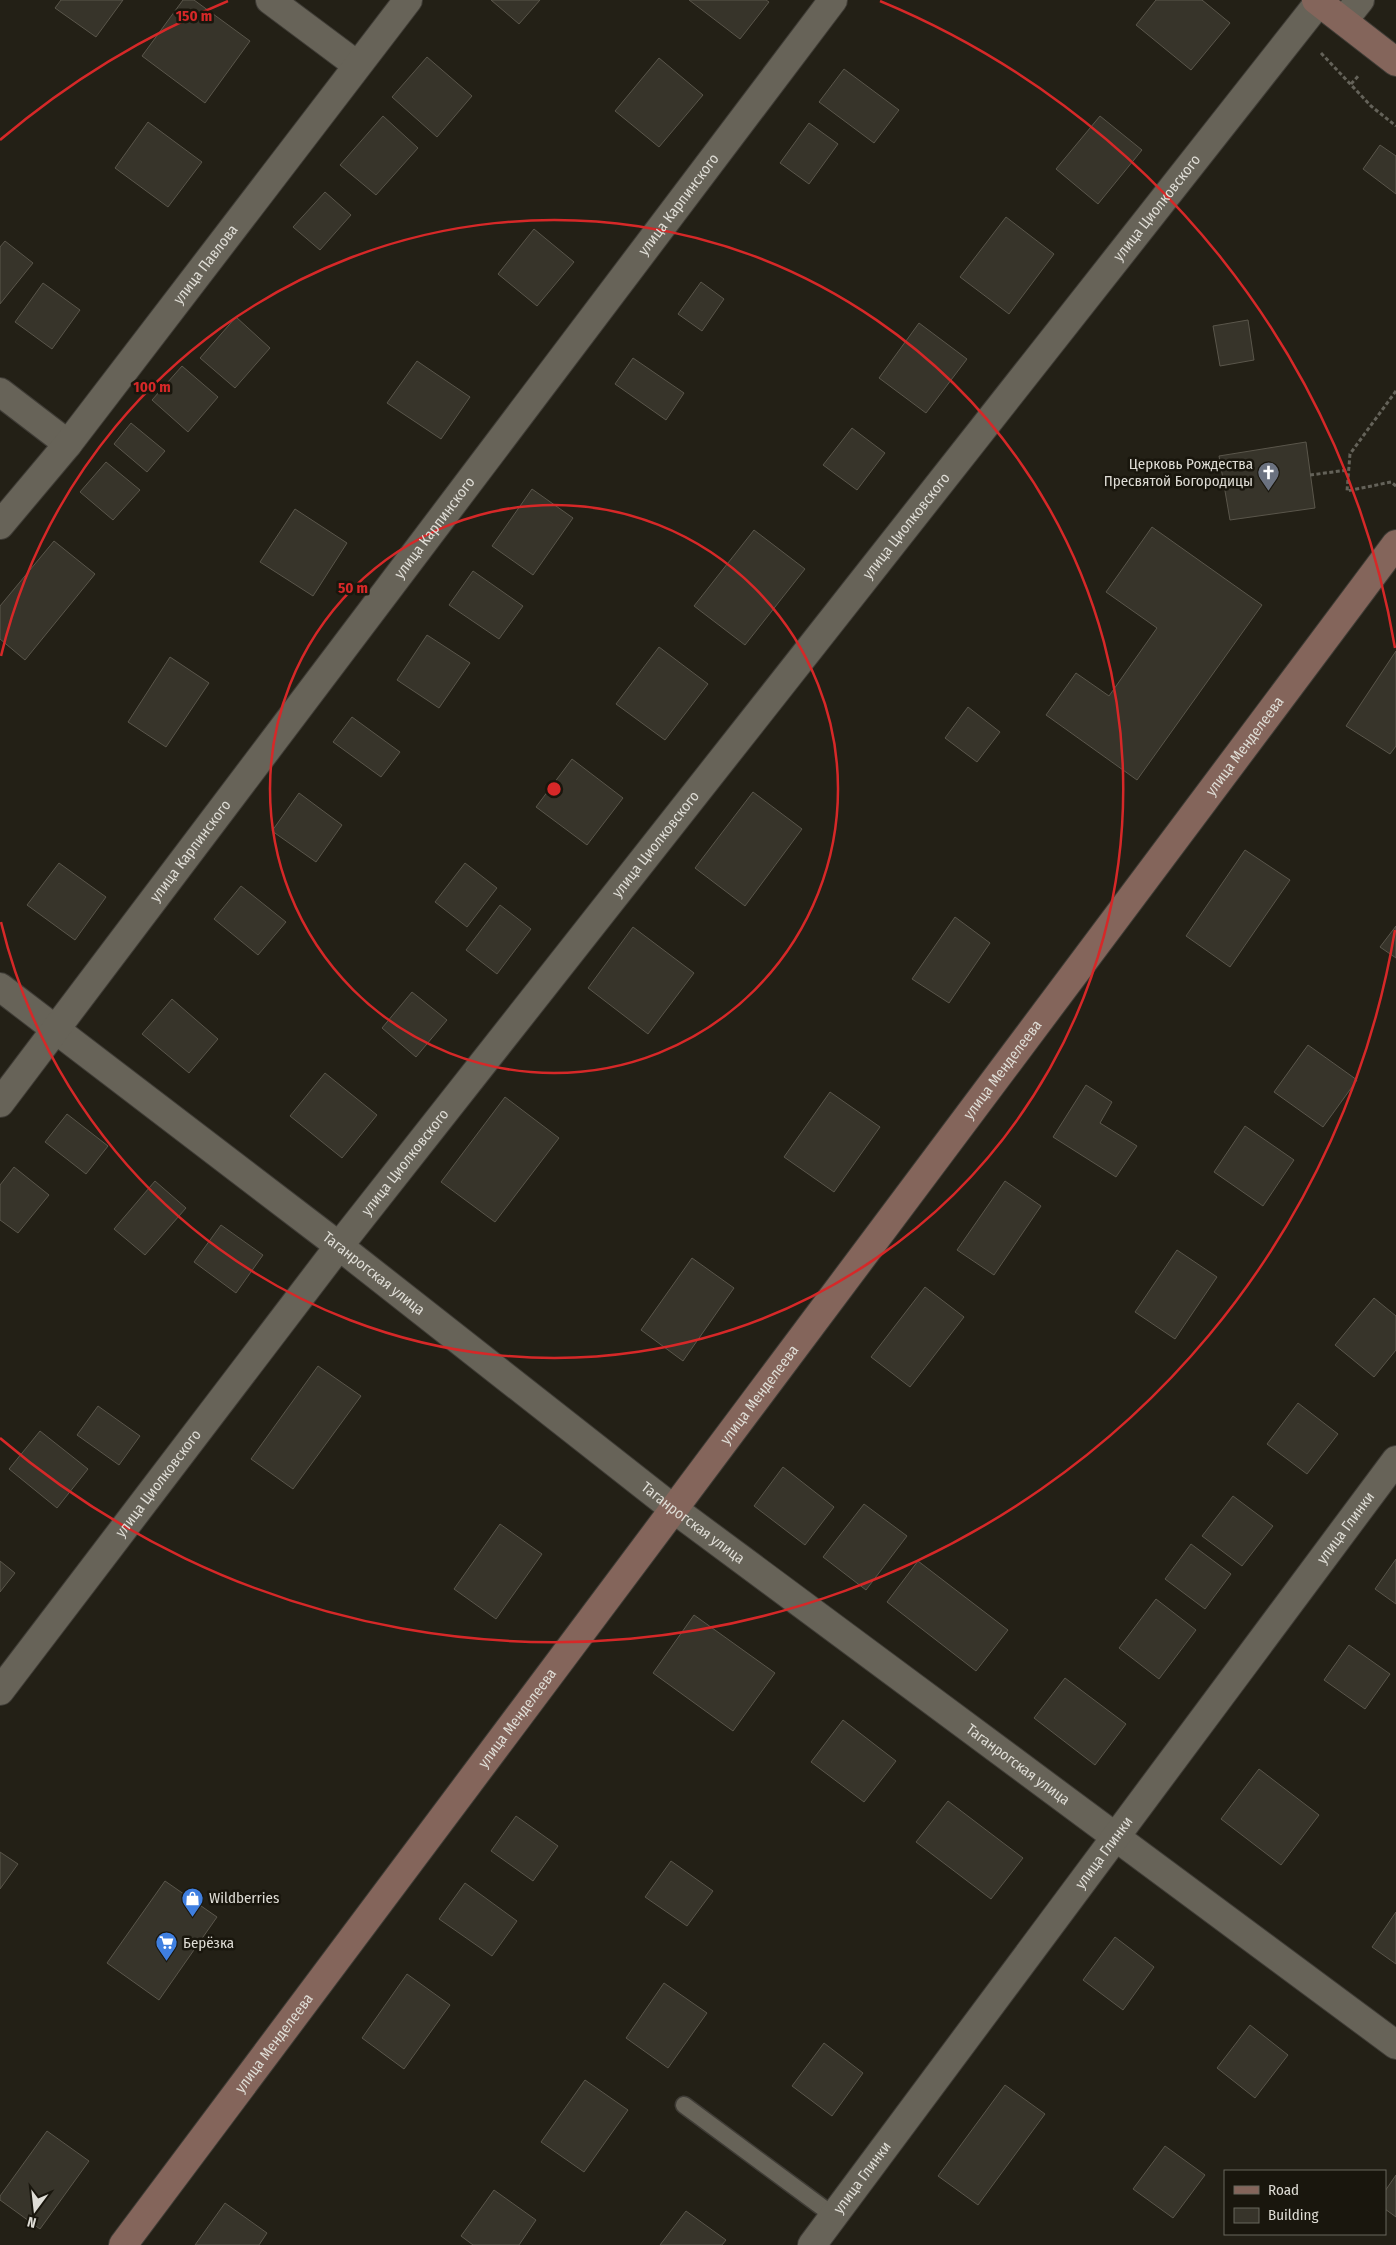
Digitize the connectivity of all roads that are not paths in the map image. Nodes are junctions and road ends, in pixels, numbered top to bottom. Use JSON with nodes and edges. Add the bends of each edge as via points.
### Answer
{"nodes":[{"id":1,"x":270,"y":0,"type":"edge"},
{"id":2,"x":408,"y":0,"type":"edge"},
{"id":3,"x":833,"y":0,"type":"edge"},
{"id":4,"x":1317,"y":1,"type":"edge"},
{"id":5,"x":1352,"y":10,"type":"edge"},
{"id":6,"x":1396,"y":62,"type":"edge"},
{"id":7,"x":357,"y":65,"type":"junction"},
{"id":8,"x":0,"y":392,"type":"edge"},
{"id":9,"x":68,"y":444,"type":"junction"},
{"id":10,"x":0,"y":525,"type":"edge"},
{"id":11,"x":1396,"y":544,"type":"edge"},
{"id":12,"x":0,"y":986,"type":"edge"},
{"id":13,"x":56,"y":1030,"type":"junction"},
{"id":14,"x":0,"y":1103,"type":"edge"},
{"id":15,"x":339,"y":1246,"type":"junction"},
{"id":16,"x":1396,"y":1460,"type":"edge"},
{"id":17,"x":675,"y":1510,"type":"junction"},
{"id":18,"x":0,"y":1691,"type":"edge"},
{"id":19,"x":1115,"y":1839,"type":"junction"},
{"id":20,"x":1396,"y":2045,"type":"edge"},
{"id":21,"x":684,"y":2105,"type":"dead end"},
{"id":22,"x":834,"y":2216,"type":"junction"},
{"id":23,"x":123,"y":2245,"type":"edge"},
{"id":24,"x":812,"y":2245,"type":"edge"}],
"edges":[{"from":1,"to":7,"type":"street"},
{"from":2,"to":7,"type":"street","name":"улица Павлова"},
{"from":3,"to":13,"type":"street","name":"улица Карпинского"},
{"from":4,"to":5,"type":"street"},
{"from":4,"to":15,"type":"street","name":"улица Циолковского"},
{"from":5,"to":6,"type":"street"},
{"from":7,"to":9,"type":"street","name":"улица Павлова"},
{"from":8,"to":9,"type":"street"},
{"from":9,"to":10,"type":"street","name":"улица Павлова"},
{"from":11,"to":17,"type":"street","name":"улица Менделеева"},
{"from":12,"to":13,"type":"street","name":"Таганрогская улица"},
{"from":13,"to":14,"type":"street","name":"улица Карпинского"},
{"from":13,"to":15,"type":"street","name":"Таганрогская улица"},
{"from":15,"to":17,"type":"street","name":"Таганрогская улица"},
{"from":15,"to":18,"type":"street","name":"улица Циолковского"},
{"from":16,"to":19,"type":"street","name":"улица Глинки"},
{"from":17,"to":19,"type":"street","name":"Таганрогская улица"},
{"from":17,"to":23,"type":"street","name":"улица Менделеева"},
{"from":19,"to":20,"type":"street","name":"Таганрогская улица"},
{"from":19,"to":22,"type":"street","name":"улица Глинки"},
{"from":21,"to":22,"type":"lane"},
{"from":22,"to":24,"type":"street","name":"улица Глинки"}]}
